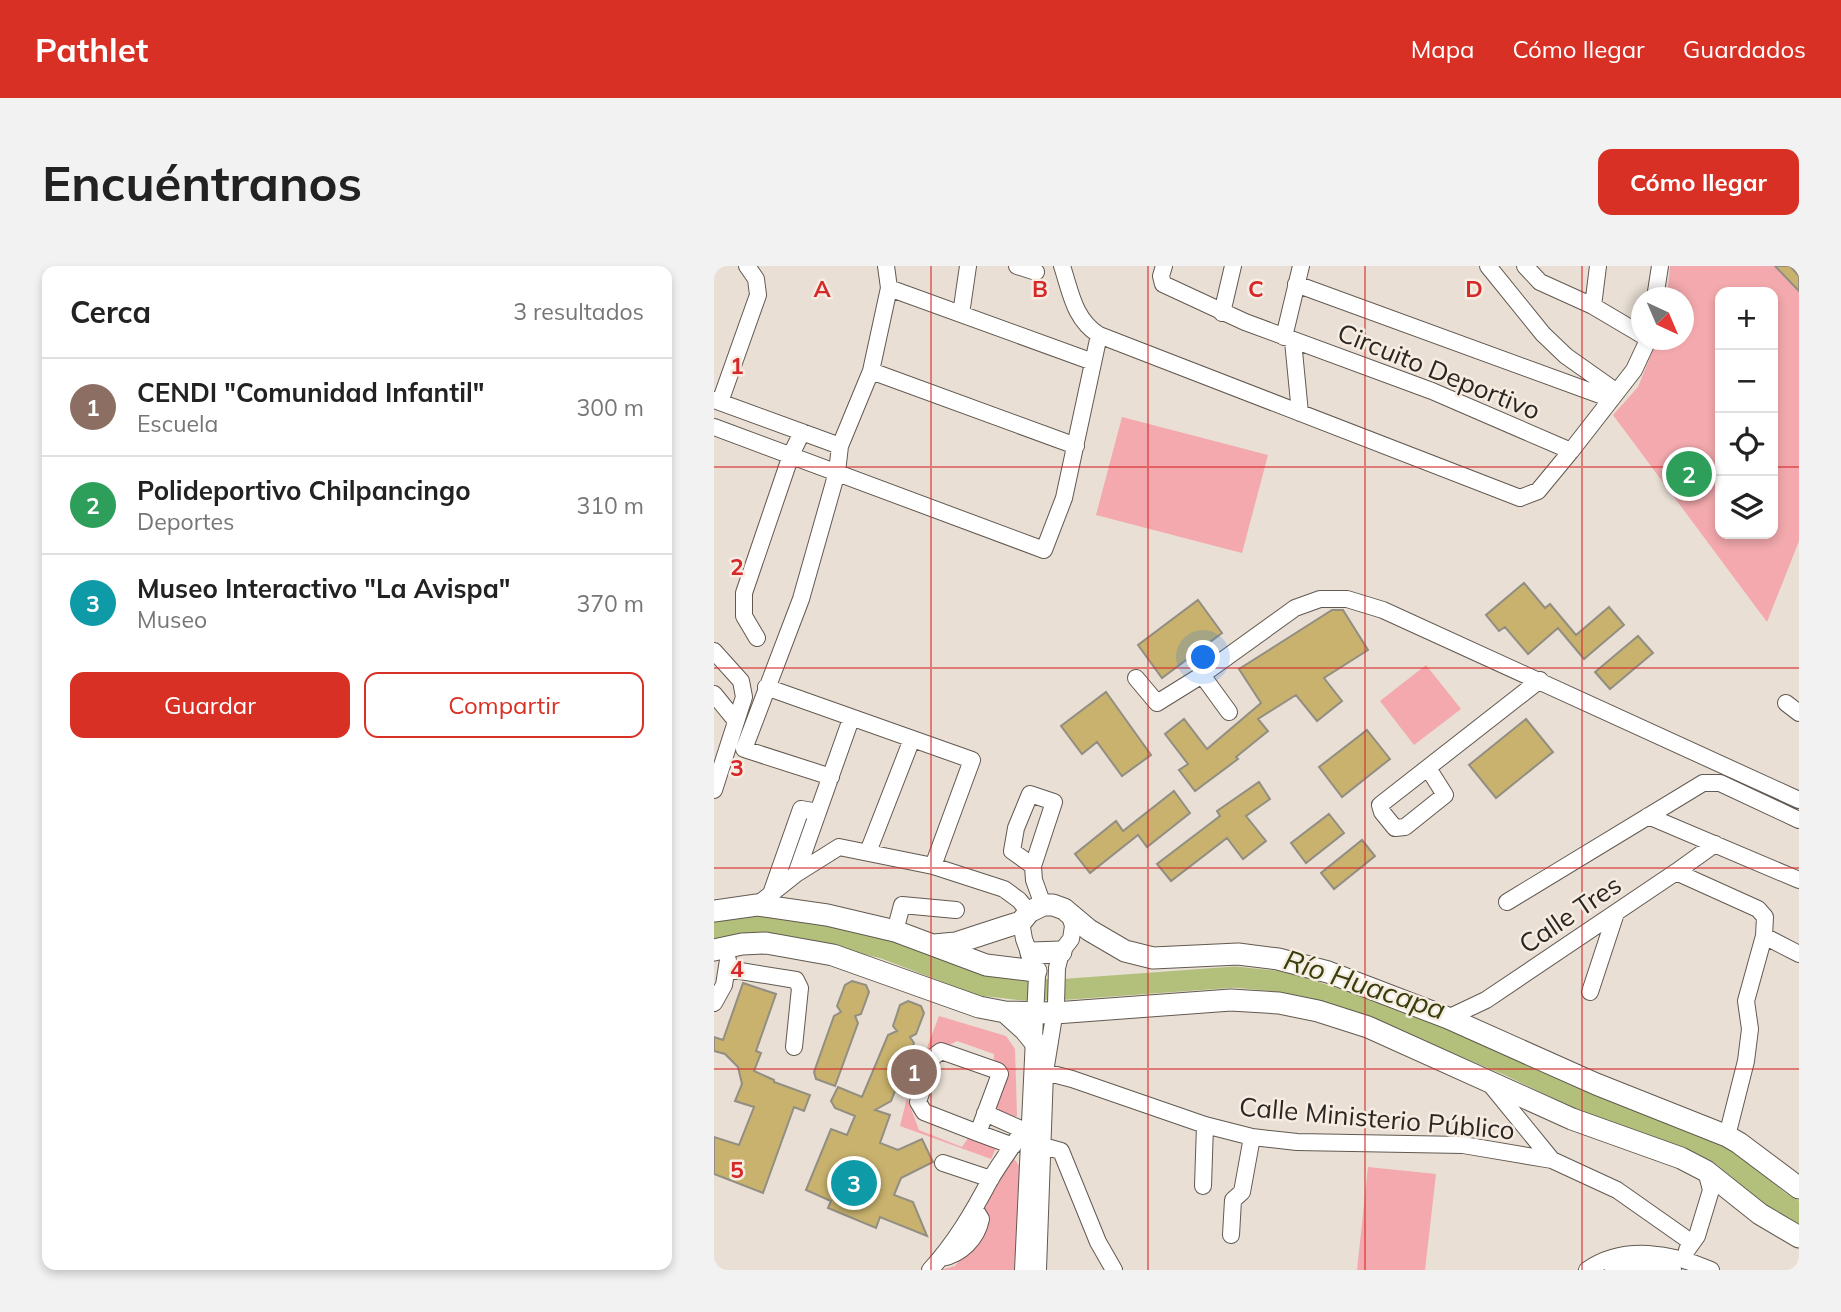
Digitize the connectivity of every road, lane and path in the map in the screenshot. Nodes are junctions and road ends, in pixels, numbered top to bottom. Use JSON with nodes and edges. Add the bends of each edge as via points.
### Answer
{"nodes":[{"id":1,"x":747,"y":266,"type":"edge"},
{"id":2,"x":886,"y":266,"type":"edge"},
{"id":3,"x":968,"y":266,"type":"edge"},
{"id":4,"x":1017,"y":266,"type":"edge"},
{"id":5,"x":1062,"y":266,"type":"edge"},
{"id":6,"x":1164,"y":266,"type":"edge"},
{"id":7,"x":1233,"y":266,"type":"edge"},
{"id":8,"x":1301,"y":266,"type":"edge"},
{"id":9,"x":1488,"y":266,"type":"edge"},
{"id":10,"x":1525,"y":266,"type":"edge"},
{"id":11,"x":1598,"y":266,"type":"edge"},
{"id":12,"x":1660,"y":266,"type":"edge"},
{"id":13,"x":1036,"y":272,"type":"dead end"},
{"id":14,"x":1296,"y":284,"type":"junction"},
{"id":15,"x":1657,"y":287,"type":"edge"},
{"id":16,"x":890,"y":289,"type":"junction"},
{"id":17,"x":1593,"y":306,"type":"junction"},
{"id":18,"x":1223,"y":313,"type":"junction"},
{"id":19,"x":961,"y":314,"type":"junction"},
{"id":20,"x":1631,"y":328,"type":"edge"},
{"id":21,"x":1099,"y":335,"type":"junction"},
{"id":22,"x":1288,"y":339,"type":"junction"},
{"id":23,"x":1643,"y":350,"type":"edge"},
{"id":24,"x":1093,"y":362,"type":"junction"},
{"id":25,"x":871,"y":371,"type":"junction"},
{"id":26,"x":1614,"y":396,"type":"junction"},
{"id":27,"x":717,"y":401,"type":"edge"},
{"id":28,"x":1300,"y":414,"type":"junction"},
{"id":29,"x":714,"y":427,"type":"edge"},
{"id":30,"x":802,"y":432,"type":"junction"},
{"id":31,"x":840,"y":446,"type":"junction"},
{"id":32,"x":1076,"y":446,"type":"junction"},
{"id":33,"x":1571,"y":452,"type":"junction"},
{"id":34,"x":791,"y":456,"type":"junction"},
{"id":35,"x":837,"y":472,"type":"junction"},
{"id":36,"x":757,"y":638,"type":"dead end"},
{"id":37,"x":714,"y":651,"type":"edge"},
{"id":38,"x":1202,"y":675,"type":"junction"},
{"id":39,"x":1136,"y":678,"type":"dead end"},
{"id":40,"x":1540,"y":680,"type":"junction"},
{"id":41,"x":766,"y":687,"type":"junction"},
{"id":42,"x":714,"y":694,"type":"edge"},
{"id":43,"x":1786,"y":703,"type":"dead end"},
{"id":44,"x":1230,"y":712,"type":"dead end"},
{"id":45,"x":1799,"y":713,"type":"edge"},
{"id":46,"x":851,"y":719,"type":"junction"},
{"id":47,"x":736,"y":721,"type":"junction"},
{"id":48,"x":912,"y":739,"type":"junction"},
{"id":49,"x":1428,"y":768,"type":"dead end"},
{"id":50,"x":831,"y":777,"type":"junction"},
{"id":51,"x":714,"y":790,"type":"edge"},
{"id":52,"x":1799,"y":800,"type":"edge"},
{"id":53,"x":818,"y":811,"type":"junction"},
{"id":54,"x":1648,"y":816,"type":"junction"},
{"id":55,"x":1799,"y":820,"type":"edge"},
{"id":56,"x":1715,"y":844,"type":"junction"},
{"id":57,"x":868,"y":852,"type":"junction"},
{"id":58,"x":933,"y":866,"type":"junction"},
{"id":59,"x":1033,"y":866,"type":"dead end"},
{"id":60,"x":1676,"y":872,"type":"junction"},
{"id":61,"x":796,"y":874,"type":"junction"},
{"id":62,"x":1799,"y":880,"type":"edge"},
{"id":63,"x":765,"y":898,"type":"junction"},
{"id":64,"x":1507,"y":902,"type":"dead end"},
{"id":65,"x":956,"y":910,"type":"dead end"},
{"id":66,"x":714,"y":911,"type":"edge"},
{"id":67,"x":1031,"y":913,"type":"junction"},
{"id":68,"x":1616,"y":913,"type":"junction"},
{"id":69,"x":1070,"y":916,"type":"junction"},
{"id":70,"x":895,"y":931,"type":"junction"},
{"id":71,"x":1764,"y":936,"type":"junction"},
{"id":72,"x":934,"y":945,"type":"junction"},
{"id":73,"x":719,"y":949,"type":"edge"},
{"id":74,"x":1061,"y":952,"type":"joint"},
{"id":75,"x":1799,"y":954,"type":"edge"},
{"id":76,"x":1040,"y":968,"type":"junction"},
{"id":77,"x":722,"y":981,"type":"edge"},
{"id":78,"x":1590,"y":992,"type":"dead end"},
{"id":79,"x":714,"y":1003,"type":"edge"},
{"id":80,"x":1048,"y":1017,"type":"junction"},
{"id":81,"x":1448,"y":1018,"type":"junction"},
{"id":82,"x":794,"y":1047,"type":"dead end"},
{"id":83,"x":1045,"y":1072,"type":"junction"},
{"id":84,"x":1485,"y":1078,"type":"junction"},
{"id":85,"x":987,"y":1114,"type":"junction"},
{"id":86,"x":1205,"y":1125,"type":"junction"},
{"id":87,"x":1027,"y":1131,"type":"junction"},
{"id":88,"x":980,"y":1134,"type":"junction"},
{"id":89,"x":1252,"y":1137,"type":"junction"},
{"id":90,"x":1733,"y":1139,"type":"junction"},
{"id":91,"x":1013,"y":1146,"type":"junction"},
{"id":92,"x":1043,"y":1146,"type":"junction"},
{"id":93,"x":1552,"y":1160,"type":"junction"},
{"id":94,"x":943,"y":1163,"type":"dead end"},
{"id":95,"x":1706,"y":1171,"type":"junction"},
{"id":96,"x":1799,"y":1176,"type":"edge"},
{"id":97,"x":991,"y":1179,"type":"junction"},
{"id":98,"x":1203,"y":1186,"type":"dead end"},
{"id":99,"x":1799,"y":1188,"type":"edge"},
{"id":100,"x":1734,"y":1191,"type":"junction"},
{"id":101,"x":1707,"y":1203,"type":"junction"},
{"id":102,"x":1231,"y":1235,"type":"dead end"},
{"id":103,"x":1799,"y":1237,"type":"edge"},
{"id":104,"x":1691,"y":1241,"type":"junction"},
{"id":105,"x":936,"y":1264,"type":"edge"},
{"id":106,"x":1678,"y":1264,"type":"edge"},
{"id":107,"x":1706,"y":1268,"type":"edge"},
{"id":108,"x":1023,"y":1270,"type":"edge"},
{"id":109,"x":1038,"y":1270,"type":"edge"},
{"id":110,"x":1114,"y":1270,"type":"edge"},
{"id":111,"x":1587,"y":1270,"type":"edge"},
{"id":112,"x":1613,"y":1270,"type":"edge"}],
"edges":[{"from":1,"to":27,"type":"street","via":[[756,279],[758,295]]},
{"from":2,"to":16,"type":"street"},
{"from":3,"to":19,"type":"street"},
{"from":4,"to":13,"type":"street"},
{"from":5,"to":21,"type":"street","via":[[1079,316]]},
{"from":6,"to":18,"type":"street","name":"Circuito Deportivo","via":[[1163,284]]},
{"from":7,"to":18,"type":"street"},
{"from":8,"to":14,"type":"street"},
{"from":9,"to":26,"type":"street","via":[[1551,341]]},
{"from":10,"to":17,"type":"street","via":[[1540,282]]},
{"from":11,"to":17,"type":"street"},
{"from":12,"to":15,"type":"street"},
{"from":14,"to":22,"type":"street"},
{"from":14,"to":26,"type":"street"},
{"from":16,"to":19,"type":"street"},
{"from":16,"to":25,"type":"street"},
{"from":17,"to":20,"type":"street"},
{"from":18,"to":22,"type":"street","name":"Circuito Deportivo"},
{"from":19,"to":24,"type":"street"},
{"from":21,"to":24,"type":"street"},
{"from":21,"to":28,"type":"street"},
{"from":22,"to":28,"type":"street"},
{"from":22,"to":33,"type":"street","name":"Circuito Deportivo","via":[[1433,391]]},
{"from":23,"to":26,"type":"street"},
{"from":24,"to":32,"type":"street"},
{"from":25,"to":31,"type":"street"},
{"from":25,"to":32,"type":"street"},
{"from":26,"to":33,"type":"street"},
{"from":27,"to":30,"type":"street"},
{"from":28,"to":33,"type":"street","via":[[1520,498],[1538,491]]},
{"from":29,"to":34,"type":"street"},
{"from":30,"to":31,"type":"street"},
{"from":30,"to":34,"type":"street"},
{"from":31,"to":35,"type":"street"},
{"from":32,"to":35,"type":"street","via":[[1064,498],[1044,550]]},
{"from":34,"to":35,"type":"street"},
{"from":34,"to":36,"type":"street","via":[[744,593],[744,616]]},
{"from":35,"to":41,"type":"street","via":[[801,599]]},
{"from":37,"to":47,"type":"street","via":[[741,681],[744,697]]},
{"from":38,"to":39,"type":"street","via":[[1157,703]]},
{"from":38,"to":40,"type":"street","via":[[1295,608],[1320,598],[1347,599],[1382,610]]},
{"from":38,"to":44,"type":"street"},
{"from":40,"to":49,"type":"street"},
{"from":40,"to":52,"type":"street"},
{"from":41,"to":46,"type":"street"},
{"from":41,"to":50,"type":"street","via":[[744,749]]},
{"from":42,"to":47,"type":"street"},
{"from":43,"to":45,"type":"street"},
{"from":46,"to":48,"type":"street"},
{"from":46,"to":50,"type":"street"},
{"from":47,"to":51,"type":"street"},
{"from":48,"to":57,"type":"street"},
{"from":48,"to":58,"type":"street","via":[[972,760]]},
{"from":50,"to":53,"type":"street"},
{"from":53,"to":61,"type":"street"},
{"from":53,"to":63,"type":"street","via":[[801,809]]},
{"from":54,"to":55,"type":"street","via":[[1711,782]]},
{"from":54,"to":56,"type":"street"},
{"from":54,"to":64,"type":"street"},
{"from":56,"to":60,"type":"street","name":"Calle Tres"},
{"from":56,"to":62,"type":"street"},
{"from":57,"to":58,"type":"street"},
{"from":57,"to":61,"type":"street","via":[[834,841]]},
{"from":58,"to":67,"type":"street","via":[[1004,889]]},
{"from":59,"to":67,"type":"street"},
{"from":60,"to":68,"type":"street","name":"Calle Tres"},
{"from":60,"to":71,"type":"street","via":[[1758,909],[1765,917]]},
{"from":61,"to":63,"type":"street"},
{"from":63,"to":66,"type":"main road"},
{"from":63,"to":70,"type":"main road"},
{"from":65,"to":70,"type":"street","via":[[902,905]]},
{"from":67,"to":69,"type":"main road","via":[[1053,905]]},
{"from":67,"to":72,"type":"main road","via":[[956,943]]},
{"from":67,"to":76,"type":"street","via":[[1024,939]]},
{"from":68,"to":78,"type":"street"},
{"from":68,"to":81,"type":"street","name":"Calle Tres","via":[[1486,1000]]},
{"from":69,"to":74,"type":"street","via":[[1071,939]]},
{"from":69,"to":81,"type":"main road","via":[[1125,951],[1153,958],[1238,954],[1278,959],[1328,972]]},
{"from":70,"to":72,"type":"main road"},
{"from":71,"to":75,"type":"street"},
{"from":71,"to":90,"type":"street","via":[[1746,1001],[1750,1029]]},
{"from":72,"to":76,"type":"main road","via":[[986,965]]},
{"from":73,"to":77,"type":"street","via":[[728,959]]},
{"from":73,"to":80,"type":"main road","via":[[766,943],[834,955],[979,1007]]},
{"from":74,"to":76,"type":"main road"},
{"from":76,"to":80,"type":"street"},
{"from":77,"to":79,"type":"street"},
{"from":77,"to":82,"type":"street","via":[[796,980],[800,988]]},
{"from":80,"to":83,"type":"street"},
{"from":80,"to":84,"type":"main road","via":[[1231,1000],[1279,1003],[1368,1027]]},
{"from":80,"to":87,"type":"street"},
{"from":81,"to":90,"type":"main road"},
{"from":83,"to":86,"type":"street","name":"Calle Ministerio Público"},
{"from":83,"to":92,"type":"street"},
{"from":84,"to":93,"type":"street"},
{"from":84,"to":95,"type":"main road","via":[[1572,1119]]},
{"from":85,"to":87,"type":"street"},
{"from":85,"to":88,"type":"street"},
{"from":85,"to":88,"type":"street","via":[[998,1071],[947,1052],[937,1053],[918,1102],[924,1112]]},
{"from":86,"to":89,"type":"street","name":"Calle Ministerio Público"},
{"from":86,"to":98,"type":"street"},
{"from":87,"to":91,"type":"street"},
{"from":87,"to":108,"type":"street"},
{"from":88,"to":91,"type":"street"},
{"from":89,"to":93,"type":"street","name":"Calle Ministerio Público","via":[[1463,1145]]},
{"from":89,"to":102,"type":"street","via":[[1242,1192],[1233,1200]]},
{"from":90,"to":96,"type":"street","via":[[1756,1147]]},
{"from":90,"to":99,"type":"main road"},
{"from":91,"to":97,"type":"street"},
{"from":92,"to":109,"type":"street"},
{"from":92,"to":110,"type":"street","via":[[1061,1151]]},
{"from":93,"to":104,"type":"street","name":"Calle Ministerio Público","via":[[1618,1190]]},
{"from":94,"to":97,"type":"street"},
{"from":95,"to":100,"type":"main road"},
{"from":95,"to":101,"type":"street"},
{"from":97,"to":105,"type":"street"},
{"from":100,"to":101,"type":"street"},
{"from":100,"to":103,"type":"main road","via":[[1760,1214]]},
{"from":101,"to":104,"type":"street","via":[[1697,1236]]},
{"from":104,"to":106,"type":"street"},
{"from":104,"to":107,"type":"street"},
{"from":106,"to":107,"type":"street"},
{"from":106,"to":111,"type":"street","via":[[1634,1252]]},
{"from":106,"to":112,"type":"street","via":[[1640,1263]]}]}
